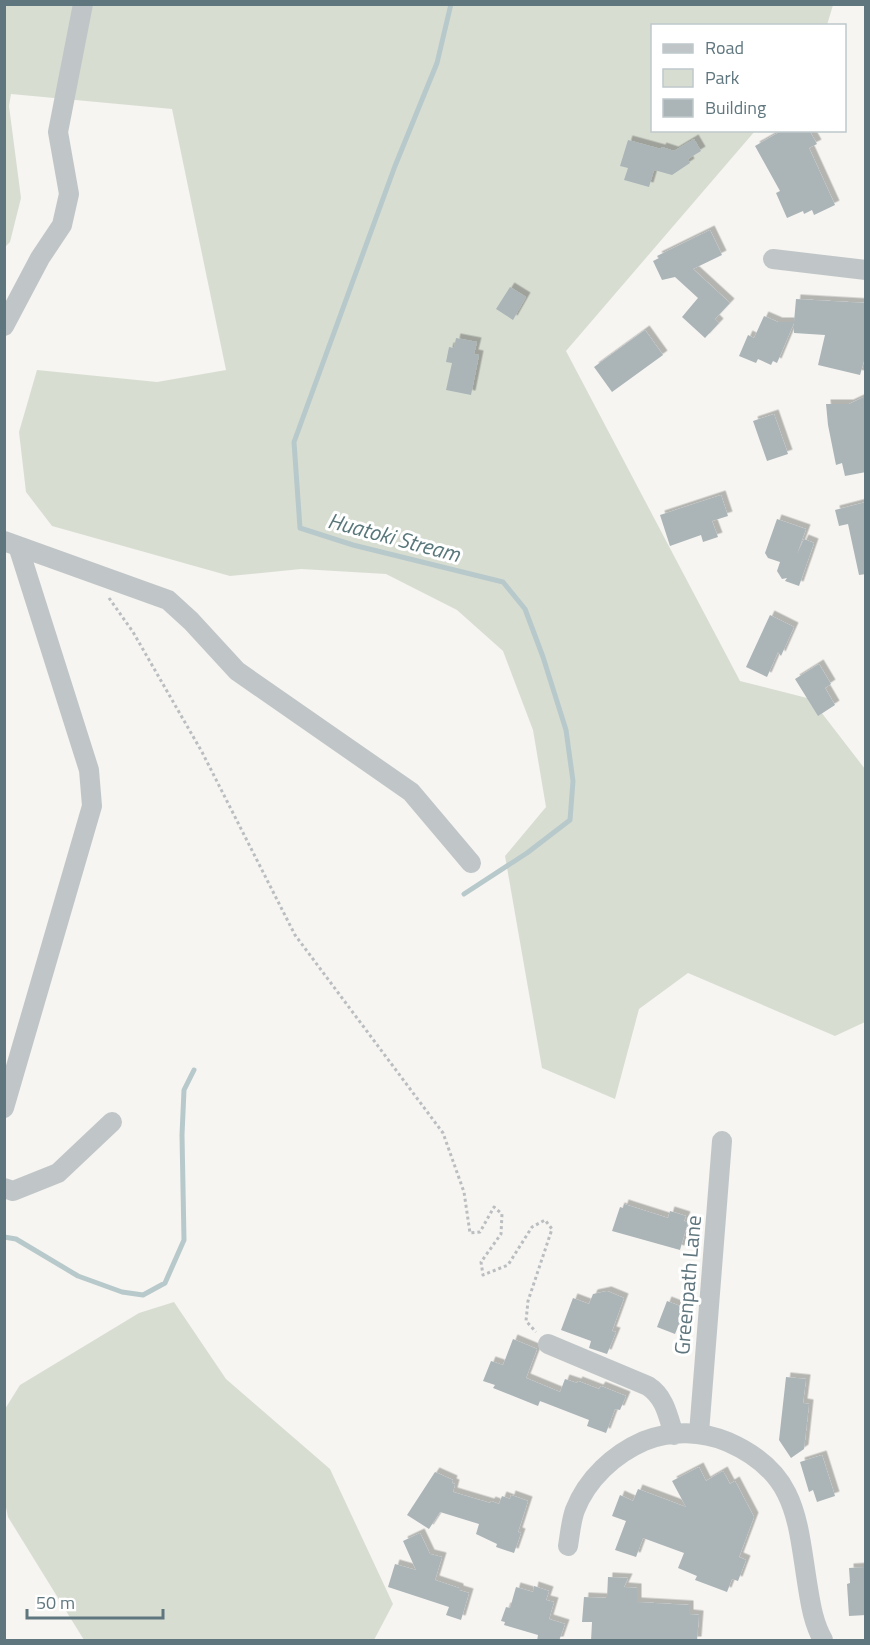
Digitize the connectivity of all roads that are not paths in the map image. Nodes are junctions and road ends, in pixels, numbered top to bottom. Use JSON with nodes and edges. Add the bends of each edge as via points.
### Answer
{"nodes":[{"id":1,"x":83,"y":4,"type":"edge"},
{"id":2,"x":773,"y":259,"type":"dead end"},
{"id":3,"x":866,"y":270,"type":"edge"},
{"id":4,"x":4,"y":327,"type":"edge"},
{"id":5,"x":11,"y":544,"type":"edge"},
{"id":6,"x":471,"y":863,"type":"dead end"},
{"id":7,"x":4,"y":1108,"type":"edge"},
{"id":8,"x":111,"y":1122,"type":"dead end"},
{"id":9,"x":722,"y":1141,"type":"dead end"},
{"id":10,"x":4,"y":1188,"type":"edge"},
{"id":11,"x":548,"y":1344,"type":"road end"},
{"id":12,"x":699,"y":1433,"type":"junction"},
{"id":13,"x":674,"y":1435,"type":"junction"},
{"id":14,"x":568,"y":1546,"type":"dead end"},
{"id":15,"x":823,"y":1641,"type":"edge"}],
"edges":[{"from":1,"to":4,"type":"street","via":[[58,132],[69,194],[62,225]]},
{"from":2,"to":3,"type":"street"},
{"from":5,"to":6,"type":"street","via":[[168,600],[237,671],[411,792]]},
{"from":5,"to":7,"type":"street","via":[[89,770],[92,806]]},
{"from":8,"to":10,"type":"street","via":[[58,1173],[13,1191]]},
{"from":9,"to":12,"type":"street","name":"Greenpath Lane"},
{"from":11,"to":13,"type":"street","via":[[648,1386],[662,1398]]},
{"from":12,"to":13,"type":"street"},
{"from":12,"to":15,"type":"street","via":[[740,1447],[777,1476],[795,1512],[814,1623]]},
{"from":13,"to":14,"type":"street","via":[[626,1449],[610,1461],[591,1482],[575,1510]]}]}
